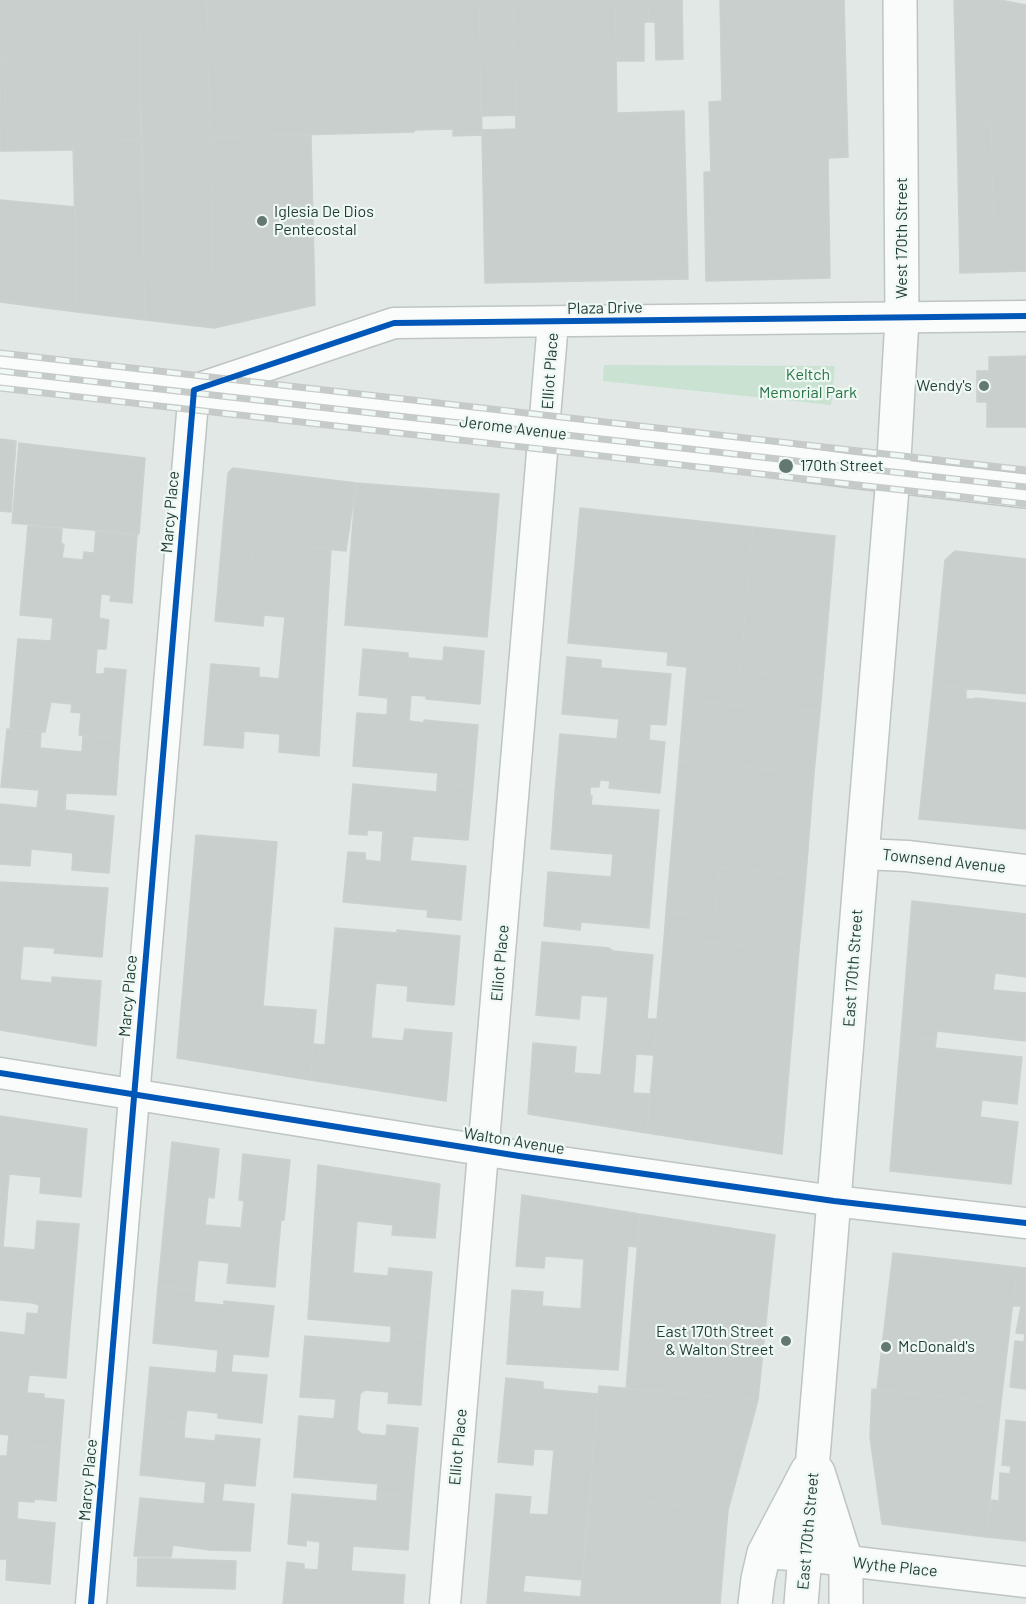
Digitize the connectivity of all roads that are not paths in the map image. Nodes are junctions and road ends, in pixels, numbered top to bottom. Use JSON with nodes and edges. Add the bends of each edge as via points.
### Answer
{"nodes":[{"id":1,"x":900,"y":0,"type":"edge"},
{"id":2,"x":1026,"y":316,"type":"edge"},
{"id":3,"x":902,"y":319,"type":"junction"},
{"id":4,"x":553,"y":322,"type":"junction"},
{"id":5,"x":0,"y":369,"type":"edge"},
{"id":6,"x":194,"y":390,"type":"junction"},
{"id":7,"x":546,"y":431,"type":"junction"},
{"id":8,"x":893,"y":476,"type":"junction"},
{"id":9,"x":1026,"y":491,"type":"edge"},
{"id":10,"x":862,"y":854,"type":"junction"},
{"id":11,"x":1026,"y":870,"type":"edge"},
{"id":12,"x":0,"y":1073,"type":"edge"},
{"id":13,"x":134,"y":1094,"type":"junction"},
{"id":14,"x":483,"y":1150,"type":"junction"},
{"id":15,"x":834,"y":1201,"type":"junction"},
{"id":16,"x":1026,"y":1223,"type":"edge"},
{"id":17,"x":814,"y":1459,"type":"junction"},
{"id":18,"x":764,"y":1553,"type":"junction"},
{"id":19,"x":805,"y":1556,"type":"junction"},
{"id":20,"x":846,"y":1561,"type":"junction"},
{"id":21,"x":1026,"y":1582,"type":"edge"},
{"id":22,"x":91,"y":1604,"type":"edge"},
{"id":23,"x":445,"y":1604,"type":"edge"},
{"id":24,"x":755,"y":1604,"type":"edge"},
{"id":25,"x":801,"y":1604,"type":"edge"},
{"id":26,"x":846,"y":1604,"type":"edge"}],
"edges":[{"from":1,"to":3,"type":"street","name":"West 170th Street"},
{"from":2,"to":3,"type":"street","name":"Plaza Drive"},
{"from":3,"to":4,"type":"street","name":"Plaza Drive"},
{"from":3,"to":8,"type":"street","name":"West 170th Street"},
{"from":4,"to":6,"type":"street","name":"Plaza Drive","via":[[394,323]]},
{"from":4,"to":7,"type":"street","name":"Elliot Place"},
{"from":5,"to":6,"type":"street","name":"Jerome Avenue"},
{"from":6,"to":7,"type":"street","name":"Jerome Avenue"},
{"from":6,"to":13,"type":"street","name":"Marcy Place"},
{"from":7,"to":8,"type":"street","name":"Jerome Avenue"},
{"from":7,"to":14,"type":"street","name":"Elliot Place"},
{"from":8,"to":9,"type":"street","name":"Jerome Avenue"},
{"from":8,"to":10,"type":"street","name":"East 170th Street"},
{"from":10,"to":11,"type":"street","name":"Townsend Avenue"},
{"from":10,"to":15,"type":"street","name":"East 170th Street"},
{"from":12,"to":13,"type":"street","name":"Walton Avenue"},
{"from":13,"to":14,"type":"street","name":"Walton Avenue"},
{"from":13,"to":22,"type":"street","name":"Marcy Place"},
{"from":14,"to":15,"type":"street","name":"Walton Avenue"},
{"from":14,"to":23,"type":"street","name":"Elliot Place"},
{"from":15,"to":16,"type":"street","name":"Walton Avenue"},
{"from":15,"to":17,"type":"street","name":"East 170th Street"},
{"from":17,"to":18,"type":"street","name":"East 170th Street"},
{"from":17,"to":19,"type":"street","name":"East 170th Street"},
{"from":17,"to":20,"type":"street","name":"East 170th Street"},
{"from":18,"to":19,"type":"street","name":"Wythe Place"},
{"from":18,"to":24,"type":"street","name":"East 170th Street"},
{"from":19,"to":20,"type":"street","name":"Wythe Place"},
{"from":19,"to":25,"type":"street","name":"East 170th Street"},
{"from":20,"to":21,"type":"street","name":"Wythe Place"},
{"from":20,"to":26,"type":"street","name":"East 170th Street"}]}
